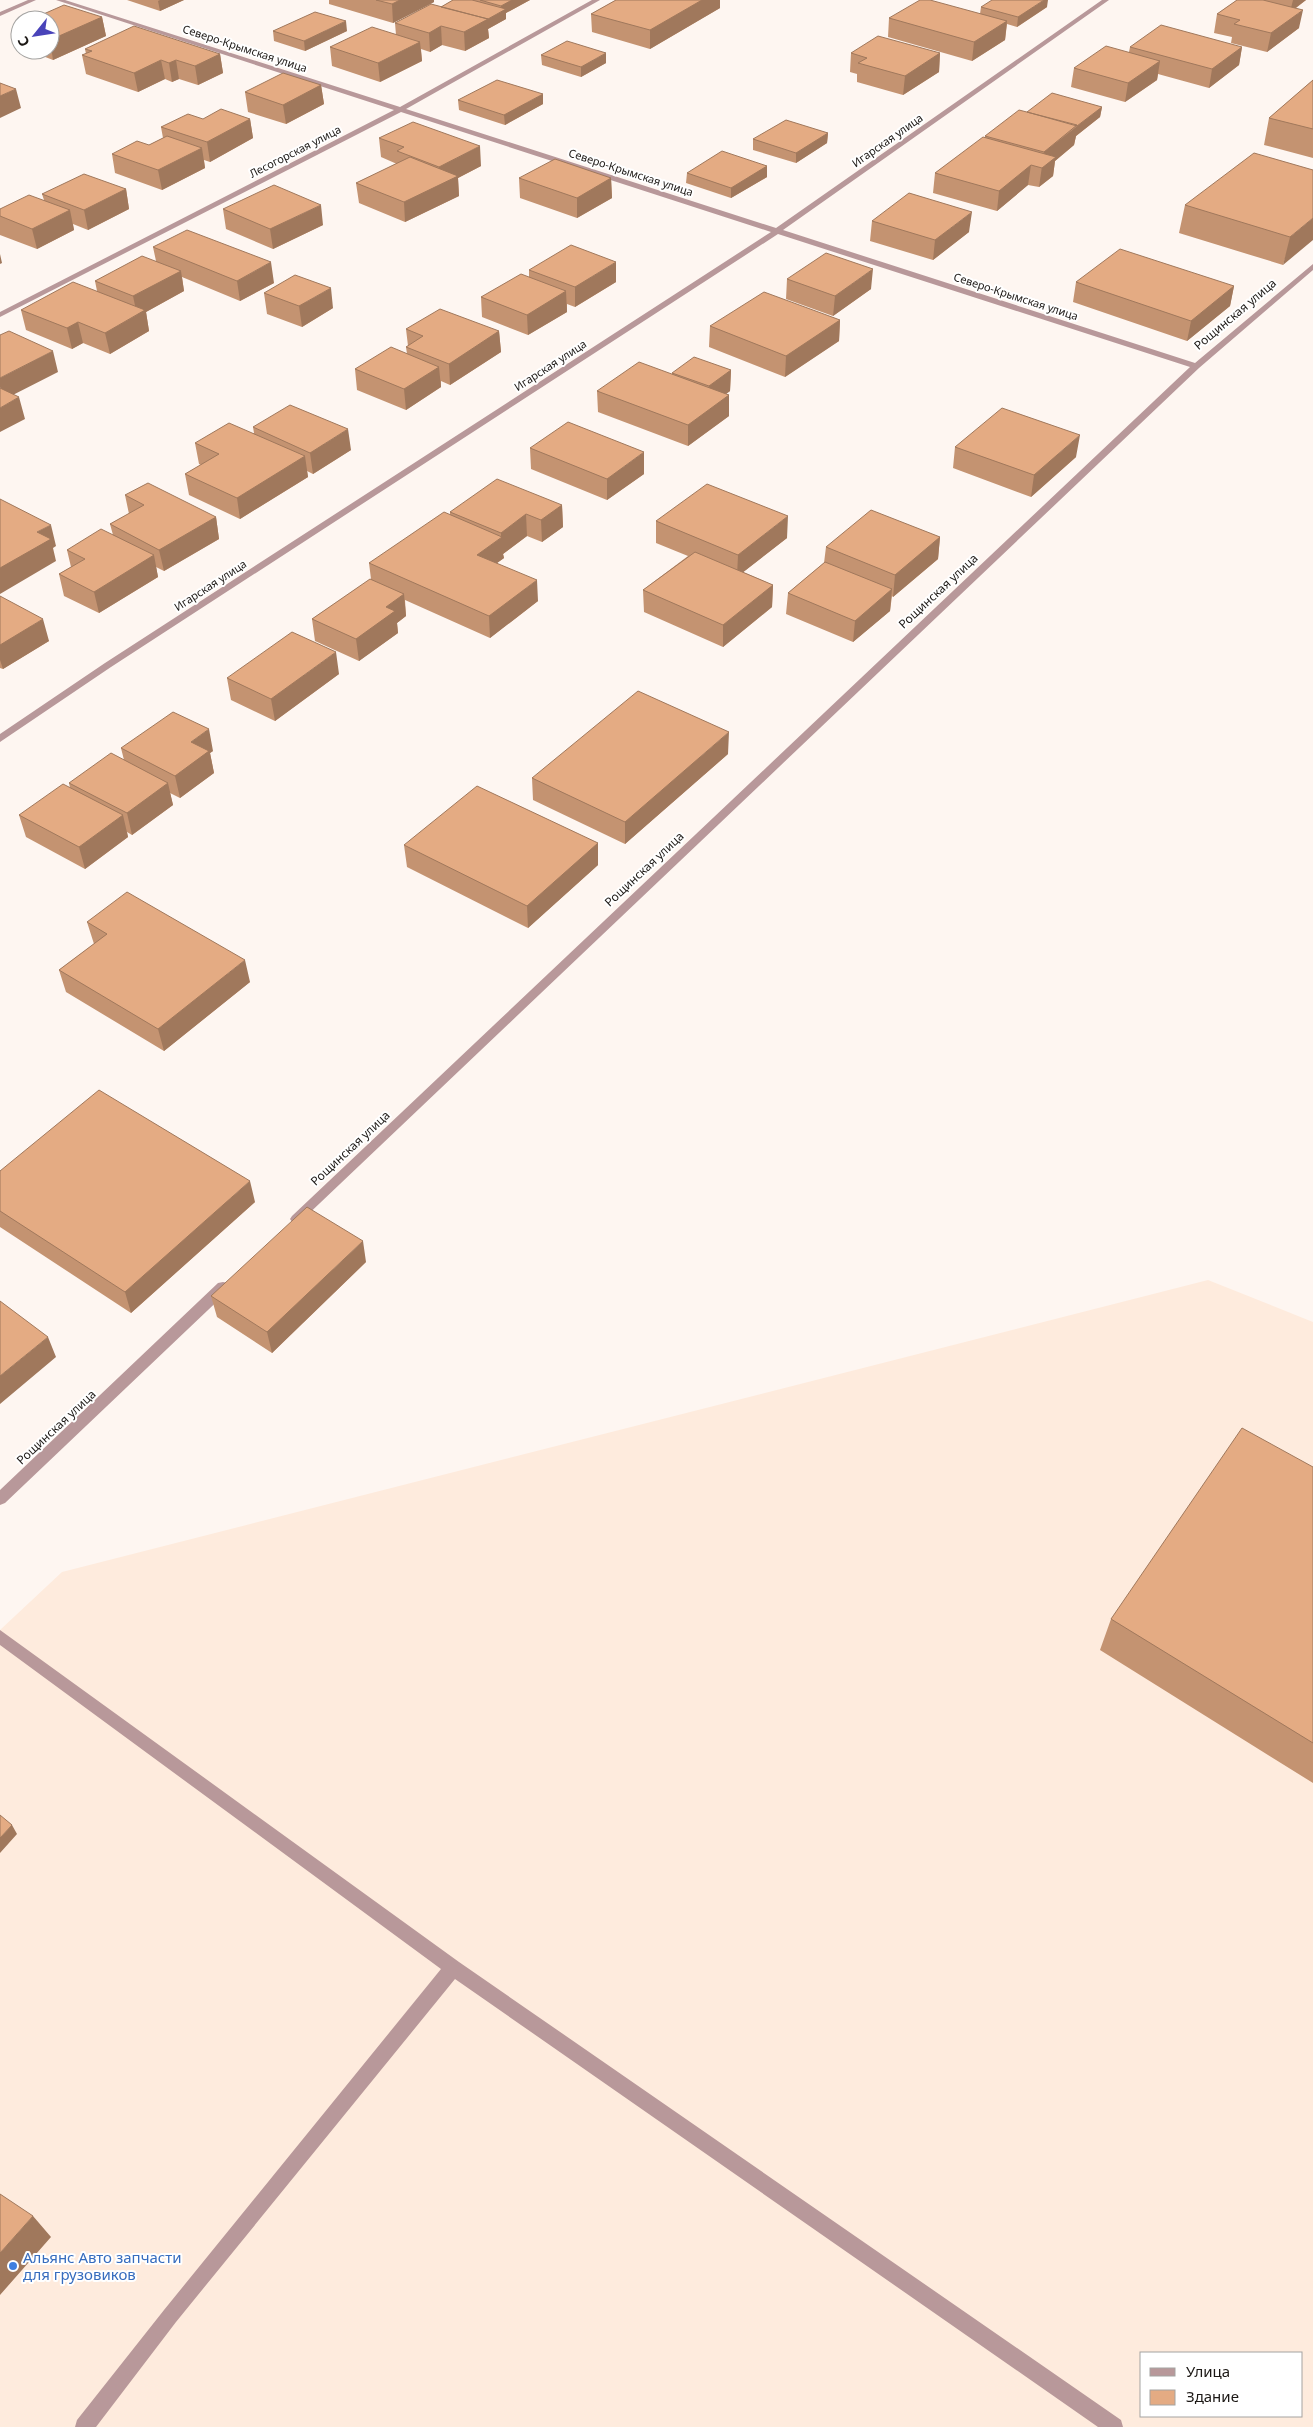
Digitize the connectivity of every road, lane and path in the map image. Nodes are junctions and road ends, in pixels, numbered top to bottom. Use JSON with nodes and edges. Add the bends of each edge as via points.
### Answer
{"nodes":[{"id":1,"x":33,"y":0,"type":"edge"},
{"id":2,"x":59,"y":0,"type":"edge"},
{"id":3,"x":597,"y":0,"type":"edge"},
{"id":4,"x":1106,"y":0,"type":"edge"},
{"id":5,"x":0,"y":14,"type":"edge"},
{"id":6,"x":400,"y":110,"type":"junction"},
{"id":7,"x":777,"y":231,"type":"junction"},
{"id":8,"x":1313,"y":266,"type":"edge"},
{"id":9,"x":0,"y":315,"type":"edge"},
{"id":10,"x":1196,"y":366,"type":"junction"},
{"id":11,"x":0,"y":739,"type":"edge"},
{"id":12,"x":290,"y":1224,"type":"edge"},
{"id":13,"x":232,"y":1279,"type":"edge"},
{"id":14,"x":0,"y":1499,"type":"edge"},
{"id":15,"x":0,"y":1637,"type":"edge"},
{"id":16,"x":453,"y":1968,"type":"junction"},
{"id":17,"x":84,"y":2427,"type":"edge"},
{"id":18,"x":1114,"y":2427,"type":"edge"}],
"edges":[{"from":1,"to":5,"type":"street"},
{"from":2,"to":6,"type":"street","name":"Северо-Крымская улица"},
{"from":3,"to":6,"type":"street","name":"Лесогорская улица"},
{"from":4,"to":7,"type":"street","name":"Игарская улица"},
{"from":6,"to":7,"type":"street","name":"Северо-Крымская улица"},
{"from":6,"to":9,"type":"street","name":"Лесогорская улица"},
{"from":7,"to":10,"type":"street","name":"Северо-Крымская улица"},
{"from":7,"to":11,"type":"street","name":"Игарская улица","via":[[116,660]]},
{"from":8,"to":10,"type":"street","name":"Рощинская улица"},
{"from":10,"to":12,"type":"street","name":"Рощинская улица"},
{"from":13,"to":14,"type":"street","name":"Рощинская улица"},
{"from":15,"to":16,"type":"street"},
{"from":16,"to":17,"type":"street","via":[[170,2316]]},
{"from":16,"to":18,"type":"street"}]}
